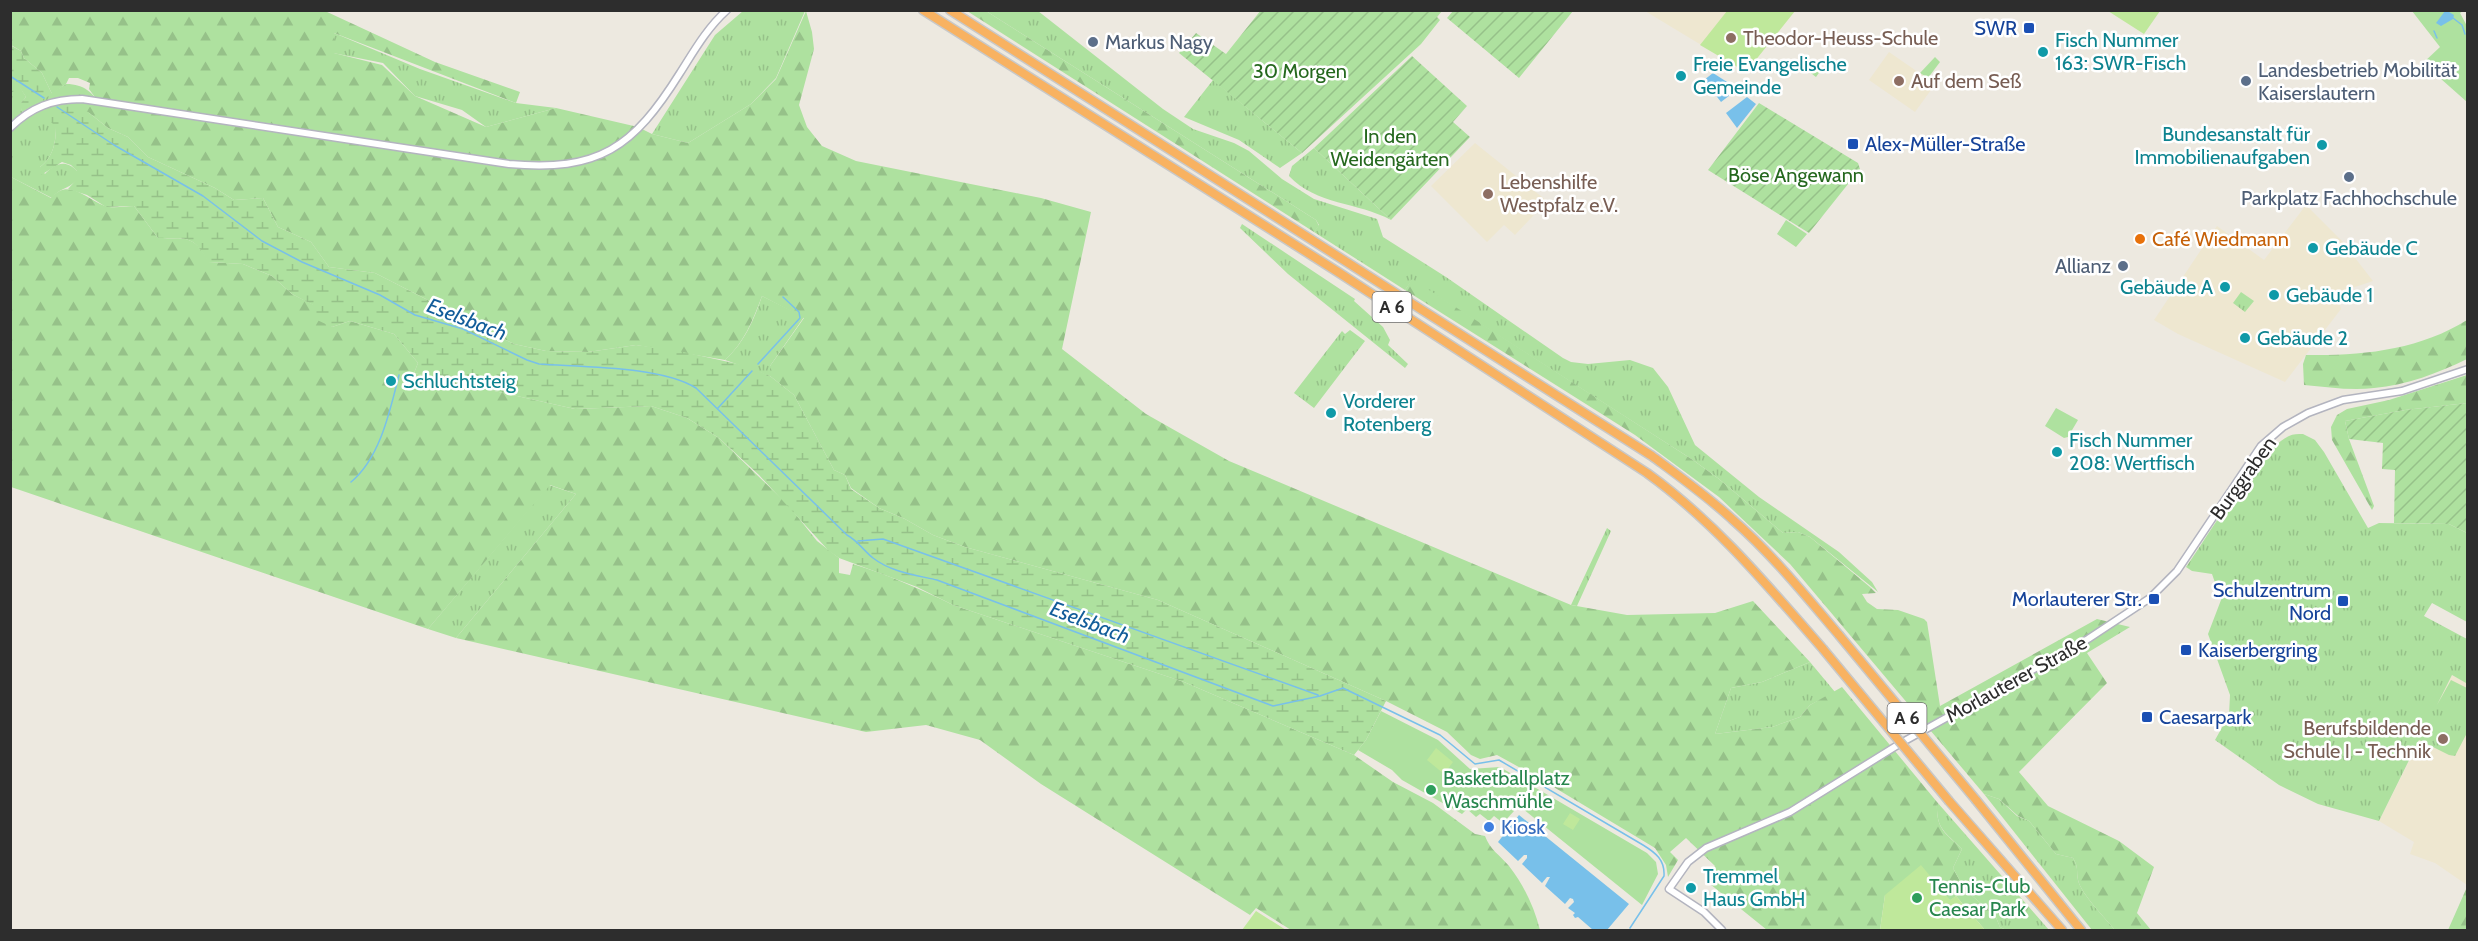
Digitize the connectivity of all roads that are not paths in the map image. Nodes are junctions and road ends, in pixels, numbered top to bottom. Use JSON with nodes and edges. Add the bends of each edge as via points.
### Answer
{"nodes":[{"id":1,"x":727,"y":10,"type":"edge"},
{"id":2,"x":923,"y":10,"type":"edge"},
{"id":3,"x":950,"y":10,"type":"edge"},
{"id":4,"x":10,"y":128,"type":"edge"},
{"id":5,"x":2468,"y":369,"type":"edge"},
{"id":6,"x":2150,"y":598,"type":"joint"},
{"id":7,"x":1722,"y":930,"type":"edge"},
{"id":8,"x":2062,"y":930,"type":"edge"},
{"id":9,"x":2081,"y":930,"type":"edge"}],
"edges":[{"from":1,"to":4,"type":"street","via":[[639,129],[605,153],[578,163],[509,164],[82,99],[47,103]]},
{"from":2,"to":8,"type":"highway","number":"A 6","bridge":true,"via":[[1358,285],[1647,473],[1690,507],[1726,541],[1823,649]]},
{"from":3,"to":9,"type":"highway","number":"A 6","bridge":true,"via":[[1652,456],[1719,508],[1795,583]]},
{"from":5,"to":6,"type":"street","name":"Burggraben","via":[[2402,391],[2343,400],[2283,427],[2261,446],[2177,571]]},
{"from":6,"to":7,"type":"street","name":"Morlauterer Straße","via":[[2088,639],[1901,743],[1790,812],[1706,848],[1688,862],[1669,889],[1704,912]]}]}
